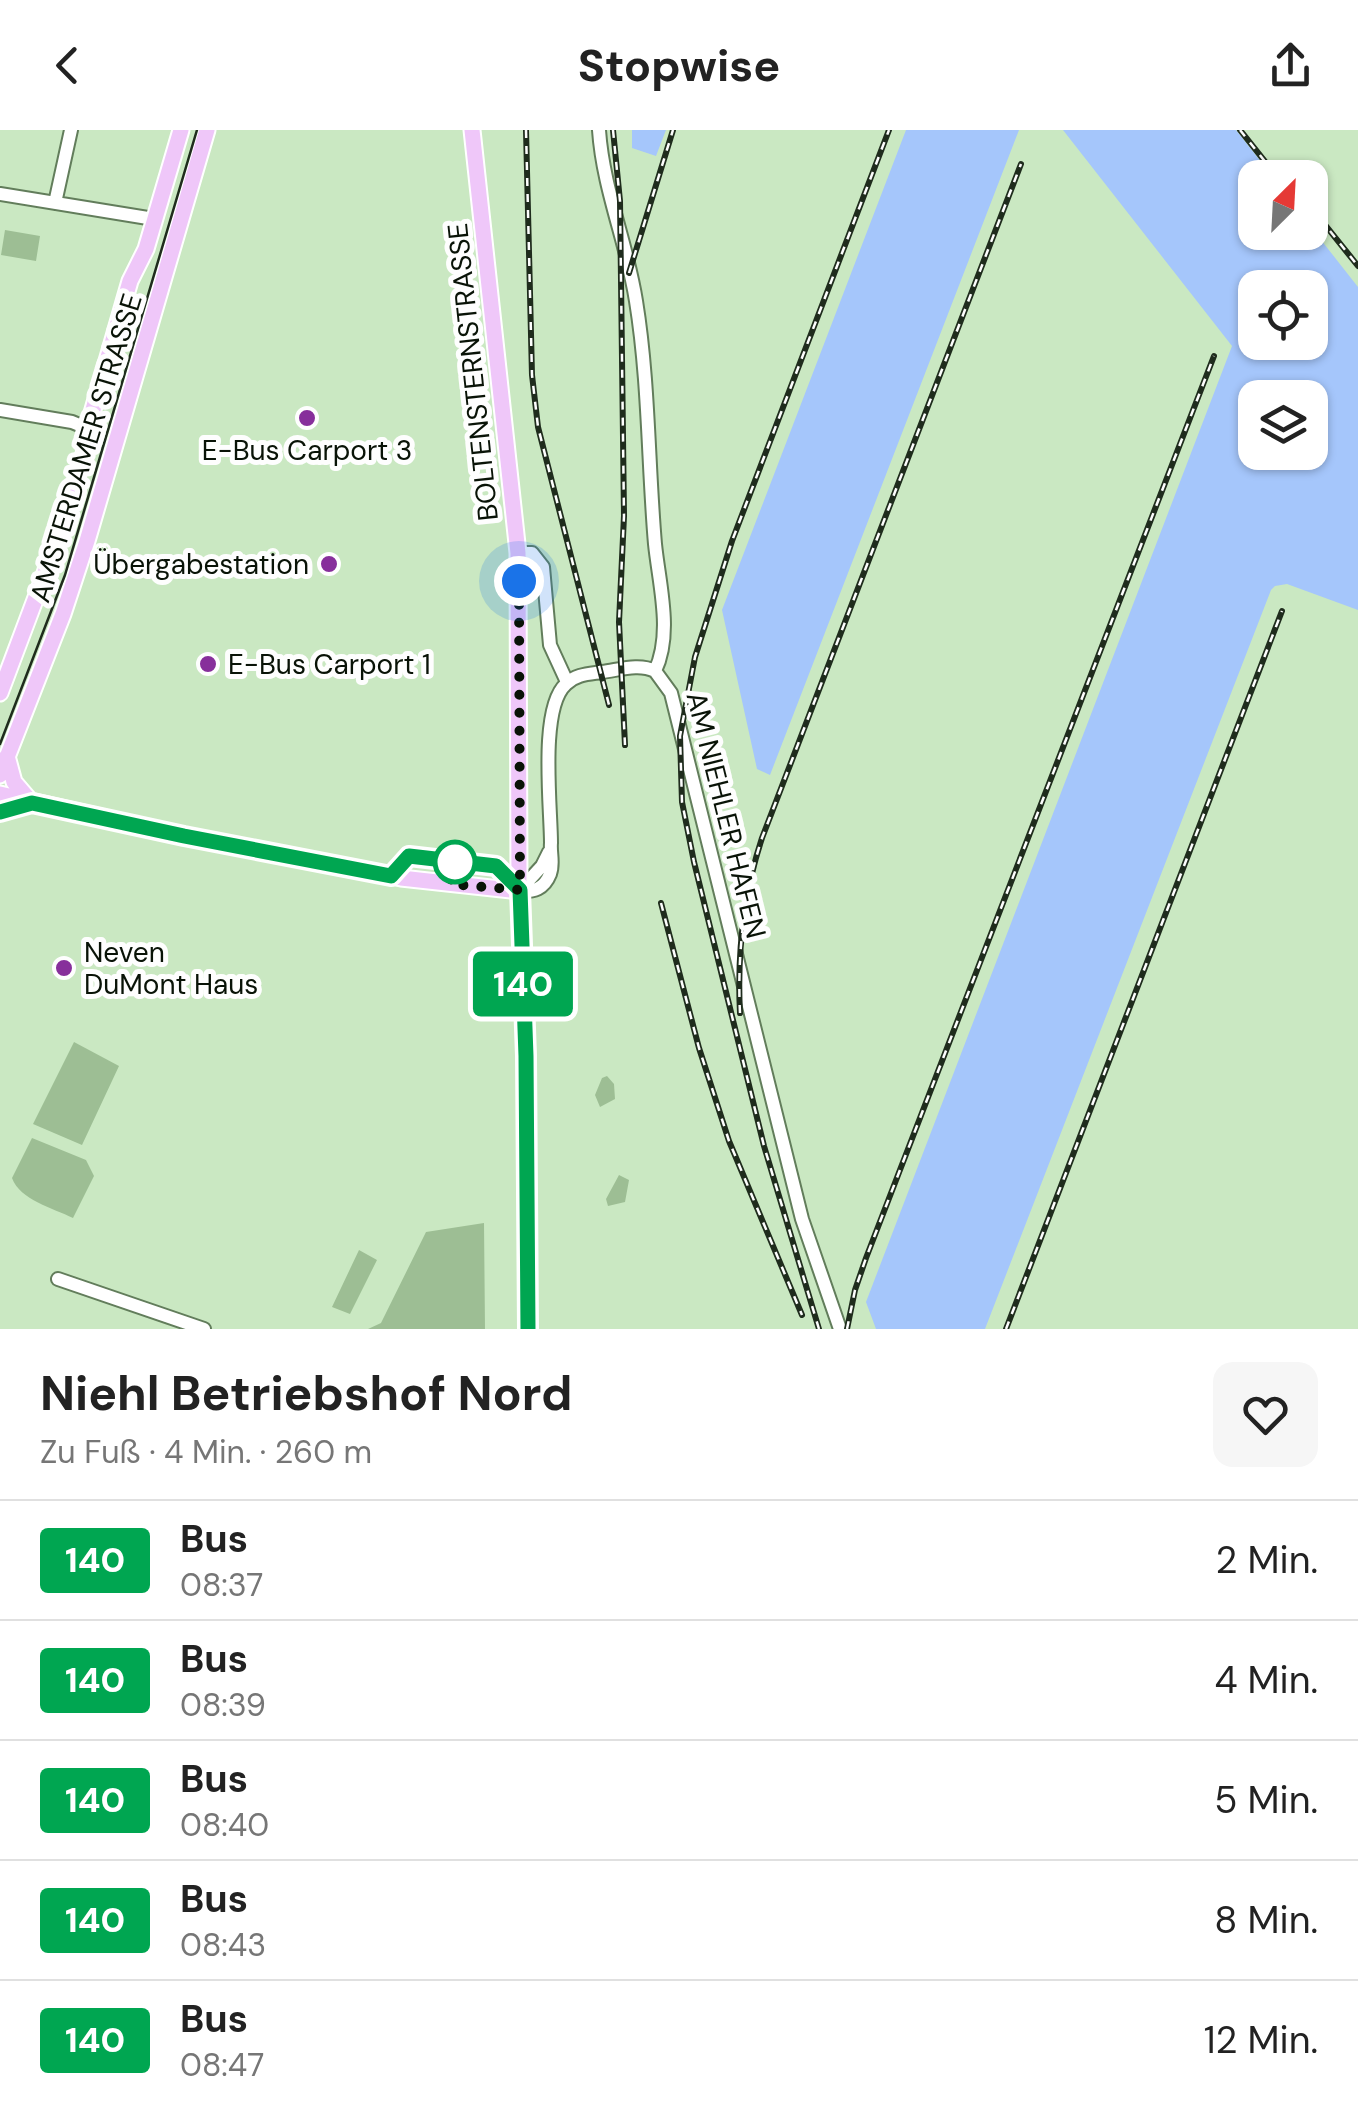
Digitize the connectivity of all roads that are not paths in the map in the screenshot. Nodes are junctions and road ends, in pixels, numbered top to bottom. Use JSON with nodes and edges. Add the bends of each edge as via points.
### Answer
{"nodes":[{"id":1,"x":71,"y":130,"type":"edge"},
{"id":2,"x":181,"y":130,"type":"edge"},
{"id":3,"x":207,"y":130,"type":"edge"},
{"id":4,"x":472,"y":130,"type":"edge"},
{"id":5,"x":600,"y":130,"type":"edge"},
{"id":6,"x":0,"y":194,"type":"edge"},
{"id":7,"x":55,"y":203,"type":"junction"},
{"id":8,"x":154,"y":220,"type":"junction"},
{"id":9,"x":0,"y":410,"type":"edge"},
{"id":10,"x":89,"y":429,"type":"junction"},
{"id":11,"x":518,"y":553,"type":"junction"},
{"id":12,"x":44,"y":576,"type":"junction"},
{"id":13,"x":63,"y":614,"type":"junction"},
{"id":14,"x":656,"y":671,"type":"junction"},
{"id":15,"x":567,"y":682,"type":"junction"},
{"id":16,"x":0,"y":693,"type":"edge"},
{"id":17,"x":7,"y":756,"type":"junction"},
{"id":18,"x":0,"y":775,"type":"edge"},
{"id":19,"x":0,"y":794,"type":"edge"},
{"id":20,"x":32,"y":803,"type":"junction"},
{"id":21,"x":0,"y":812,"type":"edge"},
{"id":22,"x":520,"y":890,"type":"junction"},
{"id":23,"x":58,"y":1279,"type":"dead end"},
{"id":24,"x":204,"y":1329,"type":"edge"},
{"id":25,"x":528,"y":1329,"type":"edge"},
{"id":26,"x":840,"y":1329,"type":"edge"}],
"edges":[{"from":1,"to":7,"type":"street"},
{"from":2,"to":8,"type":"main road","name":"AMSTERDAMER STRASSE"},
{"from":3,"to":13,"type":"main road","name":"AMSTERDAMER STRASSE"},
{"from":4,"to":11,"type":"main road","name":"BOLTENSTERNSTRASSE"},
{"from":5,"to":14,"type":"street","name":"AM NIEHLER HAFEN","via":[[644,358],[665,646]]},
{"from":6,"to":7,"type":"street"},
{"from":7,"to":8,"type":"street"},
{"from":8,"to":10,"type":"main road","name":"AMSTERDAMER STRASSE"},
{"from":9,"to":10,"type":"street"},
{"from":10,"to":12,"type":"main road","name":"AMSTERDAMER STRASSE"},
{"from":11,"to":15,"type":"street","via":[[532,554],[543,567],[550,645]]},
{"from":11,"to":22,"type":"main road","name":"BOLTENSTERNSTRASSE"},
{"from":12,"to":13,"type":"main road","via":[[54,571],[66,577]]},
{"from":12,"to":16,"type":"main road","name":"AMSTERDAMER STRASSE"},
{"from":13,"to":17,"type":"main road","name":"AMSTERDAMER STRASSE"},
{"from":14,"to":15,"type":"street","via":[[630,668]]},
{"from":14,"to":26,"type":"street","name":"AM NIEHLER HAFEN","via":[[670,693],[802,1219]]},
{"from":15,"to":22,"type":"street","via":[[553,706],[552,870],[533,892]]},
{"from":17,"to":18,"type":"main road","name":"AMSTERDAMER STRASSE"},
{"from":17,"to":20,"type":"main road","via":[[14,782]]},
{"from":19,"to":20,"type":"main road"},
{"from":20,"to":21,"type":"main road"},
{"from":20,"to":22,"type":"main road","via":[[400,878]]},
{"from":22,"to":25,"type":"main road","name":"BOLTENSTERNSTRASSE"},
{"from":23,"to":24,"type":"street"}]}
